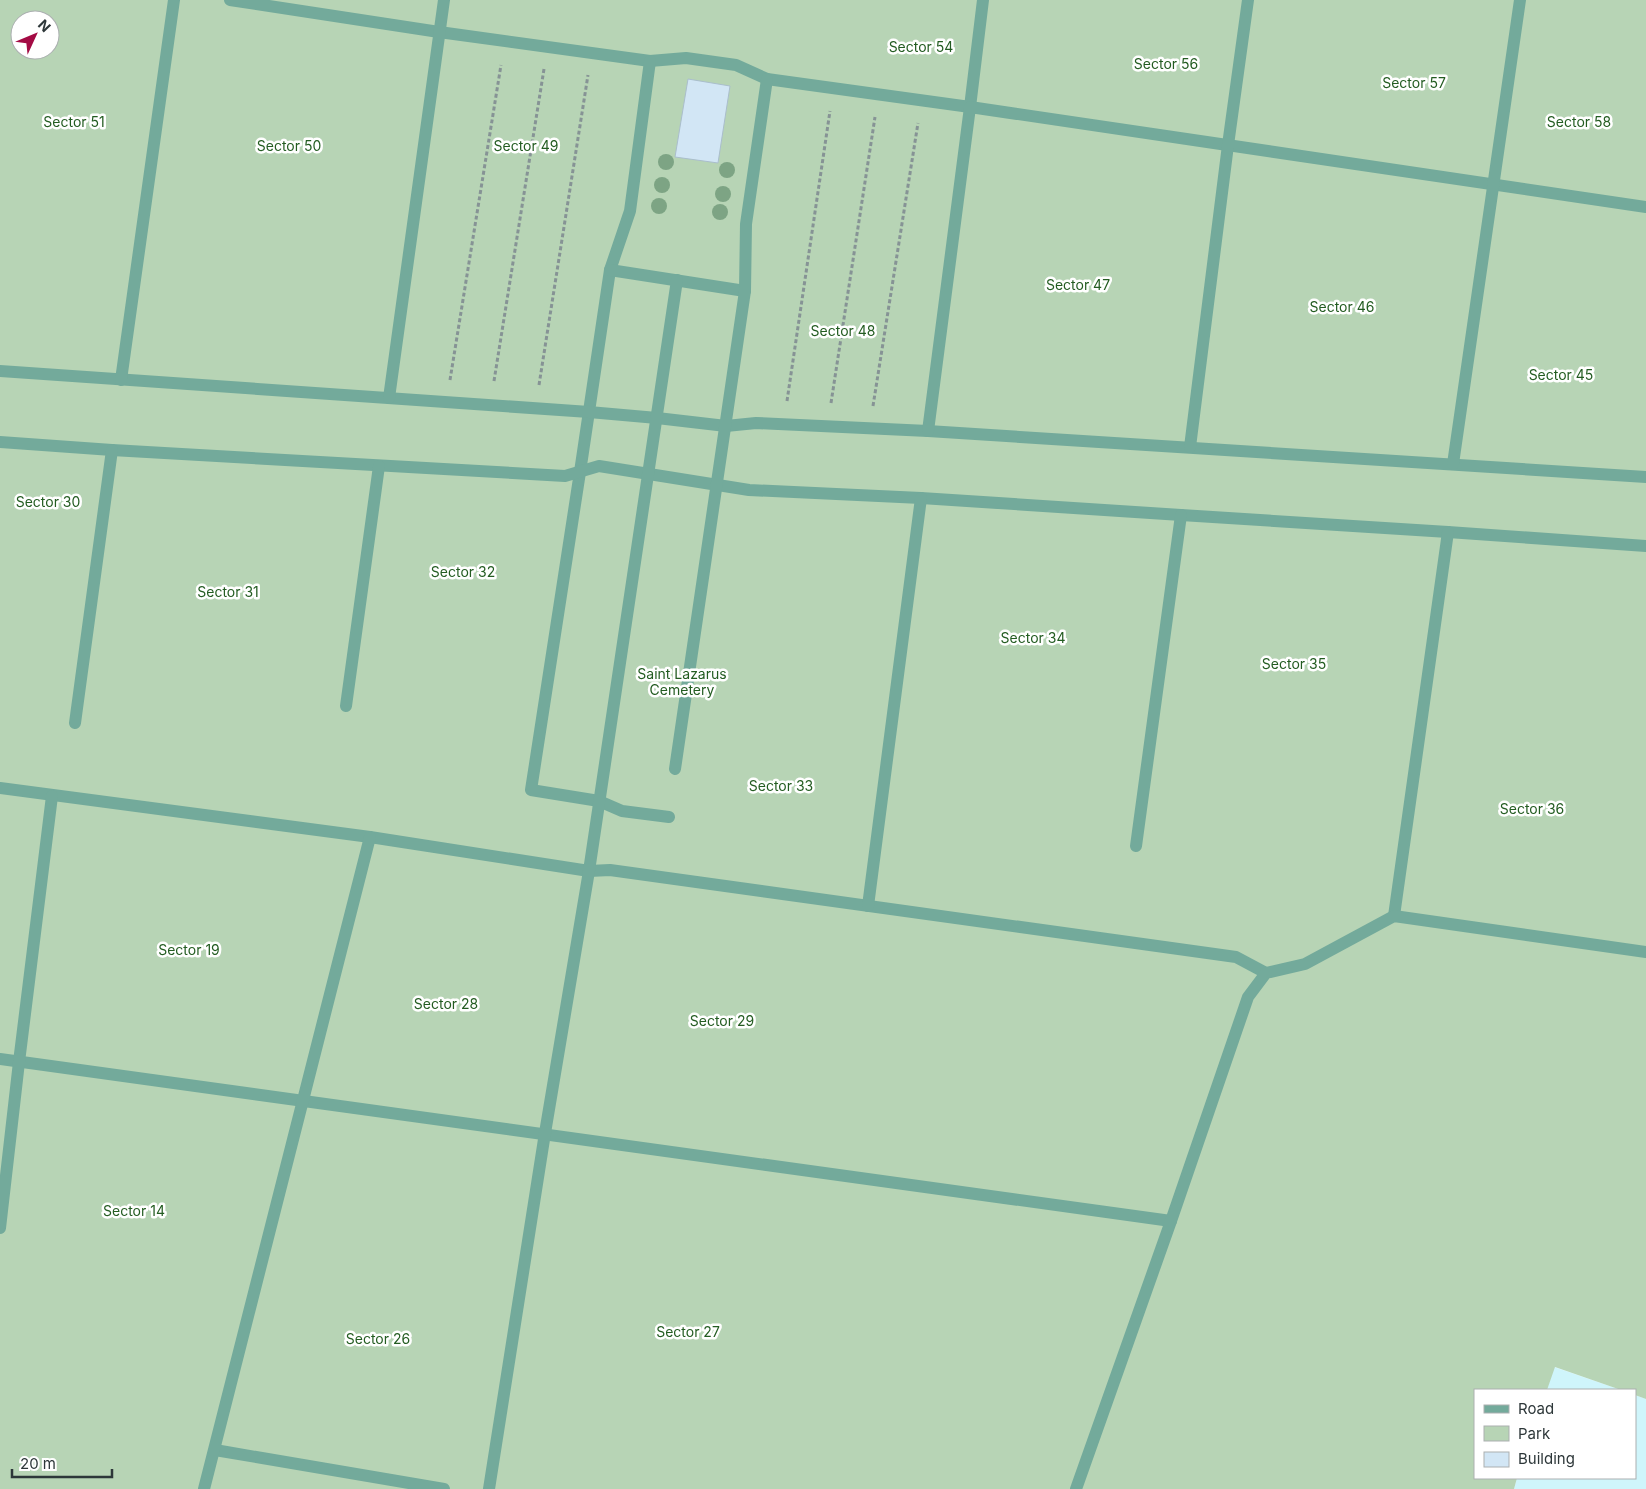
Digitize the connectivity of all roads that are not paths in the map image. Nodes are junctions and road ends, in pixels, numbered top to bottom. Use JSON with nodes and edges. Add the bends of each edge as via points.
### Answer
{"nodes":[{"id":1,"x":174,"y":0,"type":"edge"},
{"id":2,"x":230,"y":0,"type":"edge"},
{"id":3,"x":444,"y":0,"type":"edge"},
{"id":4,"x":983,"y":0,"type":"edge"},
{"id":5,"x":1248,"y":0,"type":"edge"},
{"id":6,"x":1520,"y":0,"type":"edge"},
{"id":7,"x":439,"y":32,"type":"junction"},
{"id":8,"x":650,"y":61,"type":"junction"},
{"id":9,"x":767,"y":79,"type":"junction"},
{"id":10,"x":970,"y":107,"type":"junction"},
{"id":11,"x":1228,"y":145,"type":"junction"},
{"id":12,"x":1493,"y":183,"type":"junction"},
{"id":13,"x":1646,"y":207,"type":"edge"},
{"id":14,"x":610,"y":270,"type":"junction"},
{"id":15,"x":677,"y":280,"type":"junction"},
{"id":16,"x":745,"y":291,"type":"junction"},
{"id":17,"x":0,"y":371,"type":"edge"},
{"id":18,"x":121,"y":380,"type":"junction"},
{"id":19,"x":389,"y":398,"type":"junction"},
{"id":20,"x":589,"y":412,"type":"junction"},
{"id":21,"x":657,"y":418,"type":"junction"},
{"id":22,"x":726,"y":426,"type":"junction"},
{"id":23,"x":928,"y":431,"type":"junction"},
{"id":24,"x":0,"y":442,"type":"edge"},
{"id":25,"x":1190,"y":447,"type":"junction"},
{"id":26,"x":112,"y":450,"type":"junction"},
{"id":27,"x":1453,"y":464,"type":"junction"},
{"id":28,"x":379,"y":466,"type":"junction"},
{"id":29,"x":580,"y":472,"type":"junction"},
{"id":30,"x":648,"y":474,"type":"junction"},
{"id":31,"x":1646,"y":477,"type":"edge"},
{"id":32,"x":716,"y":484,"type":"junction"},
{"id":33,"x":921,"y":498,"type":"junction"},
{"id":34,"x":1181,"y":515,"type":"junction"},
{"id":35,"x":1448,"y":532,"type":"junction"},
{"id":36,"x":1646,"y":546,"type":"edge"},
{"id":37,"x":346,"y":706,"type":"dead end"},
{"id":38,"x":75,"y":723,"type":"dead end"},
{"id":39,"x":675,"y":769,"type":"dead end"},
{"id":40,"x":0,"y":788,"type":"edge"},
{"id":41,"x":52,"y":796,"type":"junction"},
{"id":42,"x":599,"y":801,"type":"junction"},
{"id":43,"x":669,"y":817,"type":"dead end"},
{"id":44,"x":370,"y":837,"type":"junction"},
{"id":45,"x":1136,"y":846,"type":"dead end"},
{"id":46,"x":589,"y":871,"type":"junction"},
{"id":47,"x":868,"y":906,"type":"junction"},
{"id":48,"x":1394,"y":916,"type":"junction"},
{"id":49,"x":1646,"y":952,"type":"edge"},
{"id":50,"x":1266,"y":973,"type":"junction"},
{"id":51,"x":0,"y":1059,"type":"edge"},
{"id":52,"x":19,"y":1062,"type":"junction"},
{"id":53,"x":302,"y":1100,"type":"junction"},
{"id":54,"x":545,"y":1133,"type":"junction"},
{"id":55,"x":1171,"y":1220,"type":"junction"},
{"id":56,"x":0,"y":1228,"type":"edge"},
{"id":57,"x":214,"y":1450,"type":"junction"},
{"id":58,"x":204,"y":1489,"type":"edge"},
{"id":59,"x":444,"y":1489,"type":"edge"},
{"id":60,"x":490,"y":1489,"type":"edge"},
{"id":61,"x":1076,"y":1489,"type":"edge"}],
"edges":[{"from":1,"to":18,"type":"lane"},
{"from":2,"to":7,"type":"lane"},
{"from":3,"to":7,"type":"lane"},
{"from":4,"to":10,"type":"lane"},
{"from":5,"to":11,"type":"lane"},
{"from":6,"to":12,"type":"lane"},
{"from":7,"to":8,"type":"lane"},
{"from":7,"to":19,"type":"lane"},
{"from":8,"to":9,"type":"lane","via":[[686,58],[736,65]]},
{"from":8,"to":14,"type":"lane","via":[[630,211]]},
{"from":9,"to":10,"type":"lane"},
{"from":9,"to":16,"type":"lane","via":[[746,224]]},
{"from":10,"to":11,"type":"lane"},
{"from":10,"to":23,"type":"lane"},
{"from":11,"to":12,"type":"lane"},
{"from":11,"to":25,"type":"lane"},
{"from":12,"to":13,"type":"lane"},
{"from":12,"to":27,"type":"lane"},
{"from":14,"to":15,"type":"lane"},
{"from":14,"to":20,"type":"lane"},
{"from":15,"to":16,"type":"lane"},
{"from":15,"to":21,"type":"lane"},
{"from":16,"to":22,"type":"lane"},
{"from":17,"to":18,"type":"lane"},
{"from":18,"to":19,"type":"lane"},
{"from":19,"to":20,"type":"lane"},
{"from":20,"to":21,"type":"lane"},
{"from":20,"to":29,"type":"lane"},
{"from":21,"to":22,"type":"lane"},
{"from":21,"to":30,"type":"lane"},
{"from":22,"to":23,"type":"lane","via":[[756,423]]},
{"from":22,"to":32,"type":"lane"},
{"from":23,"to":25,"type":"lane"},
{"from":24,"to":26,"type":"lane"},
{"from":25,"to":27,"type":"lane"},
{"from":26,"to":28,"type":"lane"},
{"from":26,"to":38,"type":"lane"},
{"from":27,"to":31,"type":"lane"},
{"from":28,"to":29,"type":"lane","via":[[565,476]]},
{"from":28,"to":37,"type":"lane"},
{"from":29,"to":30,"type":"lane","via":[[599,466]]},
{"from":29,"to":42,"type":"lane","via":[[531,790]]},
{"from":30,"to":32,"type":"lane"},
{"from":30,"to":42,"type":"lane"},
{"from":32,"to":33,"type":"lane","via":[[749,490]]},
{"from":32,"to":39,"type":"lane"},
{"from":33,"to":34,"type":"lane"},
{"from":33,"to":47,"type":"lane"},
{"from":34,"to":35,"type":"lane"},
{"from":34,"to":45,"type":"lane"},
{"from":35,"to":36,"type":"lane"},
{"from":35,"to":48,"type":"lane"},
{"from":40,"to":41,"type":"lane"},
{"from":41,"to":44,"type":"lane"},
{"from":41,"to":52,"type":"lane"},
{"from":42,"to":43,"type":"lane","via":[[622,811]]},
{"from":42,"to":46,"type":"lane"},
{"from":44,"to":46,"type":"lane"},
{"from":44,"to":53,"type":"lane"},
{"from":46,"to":47,"type":"lane","via":[[610,870]]},
{"from":46,"to":54,"type":"lane"},
{"from":47,"to":50,"type":"lane","via":[[1236,957]]},
{"from":48,"to":49,"type":"lane"},
{"from":48,"to":50,"type":"lane","via":[[1305,964]]},
{"from":50,"to":55,"type":"lane","via":[[1248,997]]},
{"from":51,"to":52,"type":"lane"},
{"from":52,"to":53,"type":"lane"},
{"from":52,"to":56,"type":"lane"},
{"from":53,"to":54,"type":"lane"},
{"from":53,"to":57,"type":"lane"},
{"from":54,"to":55,"type":"lane"},
{"from":54,"to":60,"type":"lane"},
{"from":55,"to":61,"type":"lane"},
{"from":57,"to":58,"type":"lane"},
{"from":57,"to":59,"type":"lane"}]}
